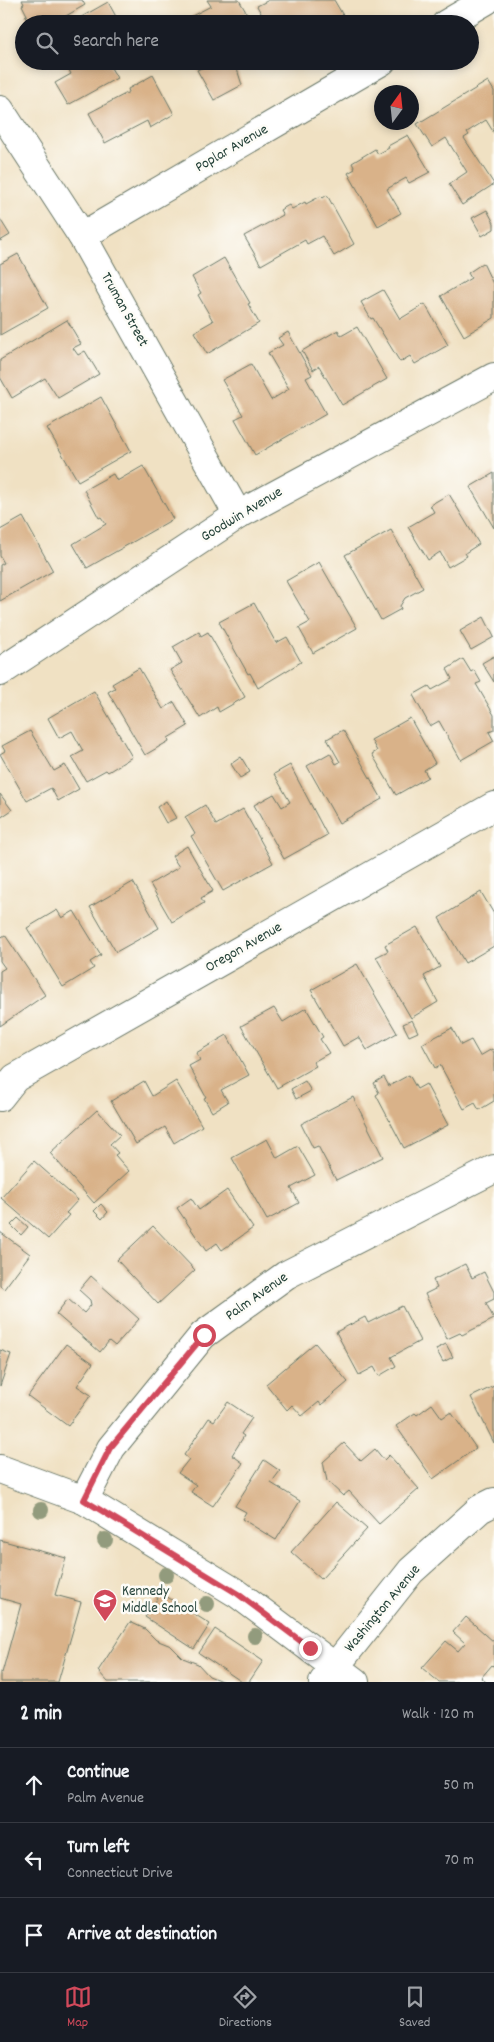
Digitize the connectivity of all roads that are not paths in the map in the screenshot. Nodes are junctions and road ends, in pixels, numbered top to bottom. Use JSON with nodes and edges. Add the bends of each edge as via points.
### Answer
{"nodes":[{"id":1,"x":487,"y":0,"type":"edge"},
{"id":2,"x":461,"y":15,"type":"edge"},
{"id":3,"x":367,"y":70,"type":"edge"},
{"id":4,"x":0,"y":110,"type":"edge"},
{"id":5,"x":82,"y":236,"type":"junction"},
{"id":6,"x":494,"y":377,"type":"edge"},
{"id":7,"x":238,"y":515,"type":"junction"},
{"id":8,"x":0,"y":672,"type":"edge"},
{"id":9,"x":494,"y":806,"type":"edge"},
{"id":10,"x":0,"y":1097,"type":"edge"},
{"id":11,"x":494,"y":1169,"type":"edge"},
{"id":12,"x":0,"y":1469,"type":"edge"},
{"id":13,"x":84,"y":1500,"type":"junction"},
{"id":14,"x":494,"y":1502,"type":"edge"},
{"id":15,"x":338,"y":1677,"type":"edge"}],
"edges":[{"from":1,"to":2,"type":"street"},
{"from":3,"to":5,"type":"street","name":"Poplar Avenue"},
{"from":4,"to":5,"type":"street","name":"Truman Street"},
{"from":5,"to":7,"type":"street","name":"Truman Street"},
{"from":6,"to":7,"type":"street","name":"Goodwin Avenue"},
{"from":7,"to":8,"type":"street","name":"Goodwin Avenue"},
{"from":9,"to":10,"type":"street","name":"Oregon Avenue","via":[[15,1078]]},
{"from":11,"to":13,"type":"street","name":"Palm Avenue","via":[[286,1275],[204,1335],[110,1448]]},
{"from":12,"to":13,"type":"street"},
{"from":13,"to":15,"type":"street","via":[[238,1594]]},
{"from":14,"to":15,"type":"street","name":"Washington Avenue","via":[[480,1509],[411,1571]]}]}
